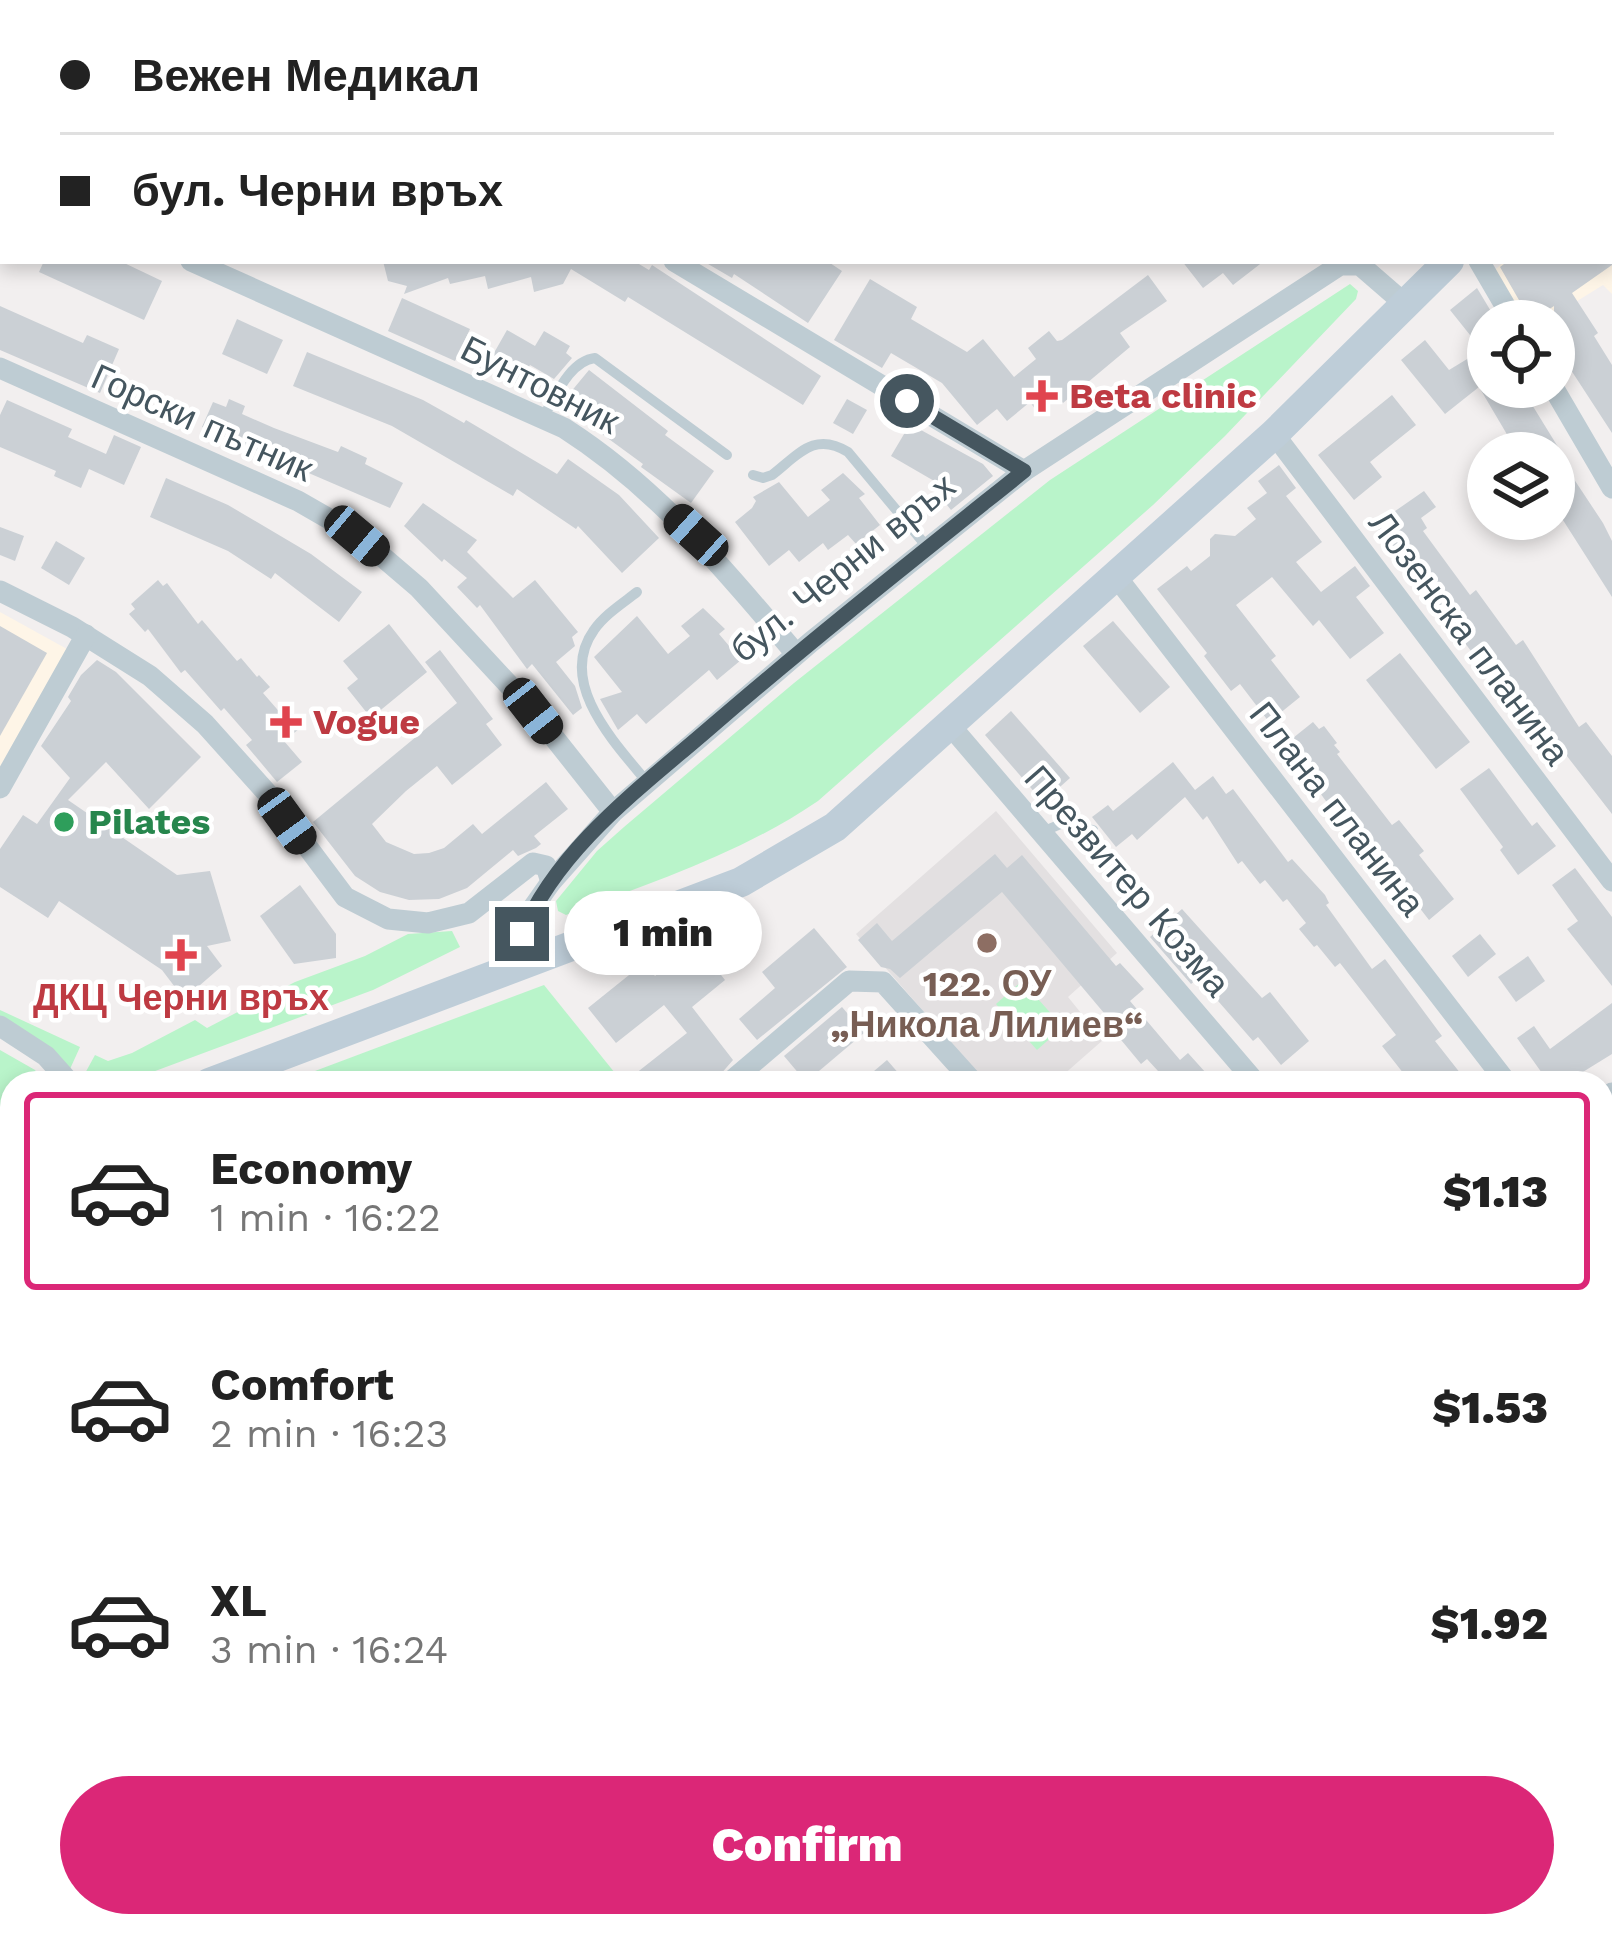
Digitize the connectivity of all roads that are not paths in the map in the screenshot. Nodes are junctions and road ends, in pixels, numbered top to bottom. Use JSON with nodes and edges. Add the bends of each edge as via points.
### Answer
{"nodes":[{"id":1,"x":198,"y":264,"type":"edge"},
{"id":2,"x":679,"y":264,"type":"edge"},
{"id":3,"x":1446,"y":264,"type":"edge"},
{"id":4,"x":1481,"y":264,"type":"edge"},
{"id":5,"x":1502,"y":300,"type":"edge"},
{"id":6,"x":1405,"y":304,"type":"junction"},
{"id":7,"x":0,"y":368,"type":"edge"},
{"id":8,"x":1564,"y":408,"type":"edge"},
{"id":9,"x":542,"y":418,"type":"junction"},
{"id":10,"x":1274,"y":434,"type":"junction"},
{"id":11,"x":728,"y":455,"type":"dead end"},
{"id":12,"x":1024,"y":471,"type":"junction"},
{"id":13,"x":753,"y":476,"type":"dead end"},
{"id":14,"x":1612,"y":488,"type":"edge"},
{"id":15,"x":928,"y":548,"type":"junction"},
{"id":16,"x":1115,"y":574,"type":"junction"},
{"id":17,"x":0,"y":591,"type":"edge"},
{"id":18,"x":637,"y":592,"type":"dead end"},
{"id":19,"x":86,"y":635,"type":"junction"},
{"id":20,"x":796,"y":654,"type":"junction"},
{"id":21,"x":948,"y":723,"type":"junction"},
{"id":22,"x":647,"y":782,"type":"junction"},
{"id":23,"x":0,"y":788,"type":"edge"},
{"id":24,"x":613,"y":812,"type":"junction"},
{"id":25,"x":1093,"y":830,"type":"dead end"},
{"id":26,"x":1042,"y":832,"type":"junction"},
{"id":27,"x":1612,"y":881,"type":"edge"},
{"id":28,"x":551,"y":882,"type":"junction"},
{"id":29,"x":532,"y":961,"type":"junction"},
{"id":30,"x":0,"y":1026,"type":"edge"},
{"id":31,"x":753,"y":1063,"type":"junction"},
{"id":32,"x":62,"y":1071,"type":"edge"},
{"id":33,"x":240,"y":1071,"type":"edge"},
{"id":34,"x":744,"y":1071,"type":"edge"},
{"id":35,"x":760,"y":1071,"type":"edge"},
{"id":36,"x":963,"y":1071,"type":"edge"},
{"id":37,"x":1246,"y":1071,"type":"edge"},
{"id":38,"x":1498,"y":1071,"type":"edge"}],
"edges":[{"from":1,"to":9,"type":"street","name":"Бунтовник"},
{"from":2,"to":12,"type":"street"},
{"from":3,"to":6,"type":"main road"},
{"from":4,"to":5,"type":"street"},
{"from":6,"to":10,"type":"main road"},
{"from":6,"to":12,"type":"street","name":"бул. Черни връх","via":[[1360,265],[1340,265]]},
{"from":7,"to":24,"type":"street","name":"Горски пътник","via":[[298,501],[357,536],[533,711]]},
{"from":8,"to":14,"type":"street"},
{"from":9,"to":11,"type":"lane","via":[[575,366],[595,358]]},
{"from":9,"to":20,"type":"street","name":"Бунтовник","via":[[613,459],[696,535]]},
{"from":10,"to":16,"type":"main road"},
{"from":10,"to":27,"type":"street","name":"Лозенска планина"},
{"from":12,"to":15,"type":"street","name":"бул. Черни връх"},
{"from":13,"to":15,"type":"lane","via":[[772,475],[817,442],[834,444]]},
{"from":15,"to":20,"type":"street","name":"бул. Черни връх"},
{"from":16,"to":21,"type":"main road"},
{"from":16,"to":38,"type":"street","name":"Плана планина"},
{"from":17,"to":19,"type":"street"},
{"from":18,"to":22,"type":"lane","via":[[598,624],[584,661],[594,715]]},
{"from":19,"to":23,"type":"street"},
{"from":19,"to":28,"type":"street","via":[[205,724],[345,897],[388,919],[428,923],[469,913],[533,863],[550,869]]},
{"from":20,"to":22,"type":"street","name":"бул. Черни връх"},
{"from":21,"to":26,"type":"street","name":"Презвитер Козма"},
{"from":21,"to":29,"type":"main road","via":[[835,826],[790,854],[741,882]]},
{"from":22,"to":24,"type":"street","name":"бул. Черни връх"},
{"from":24,"to":28,"type":"street","name":"бул. Черни връх"},
{"from":25,"to":26,"type":"lane","via":[[1063,823]]},
{"from":26,"to":37,"type":"street","name":"Презвитер Козма"},
{"from":28,"to":29,"type":"street","name":"бул. Черни връх","via":[[522,934]]},
{"from":29,"to":33,"type":"main road"},
{"from":30,"to":32,"type":"street"},
{"from":31,"to":34,"type":"street"},
{"from":31,"to":35,"type":"street"},
{"from":31,"to":36,"type":"street","via":[[849,981],[883,982]]}]}
